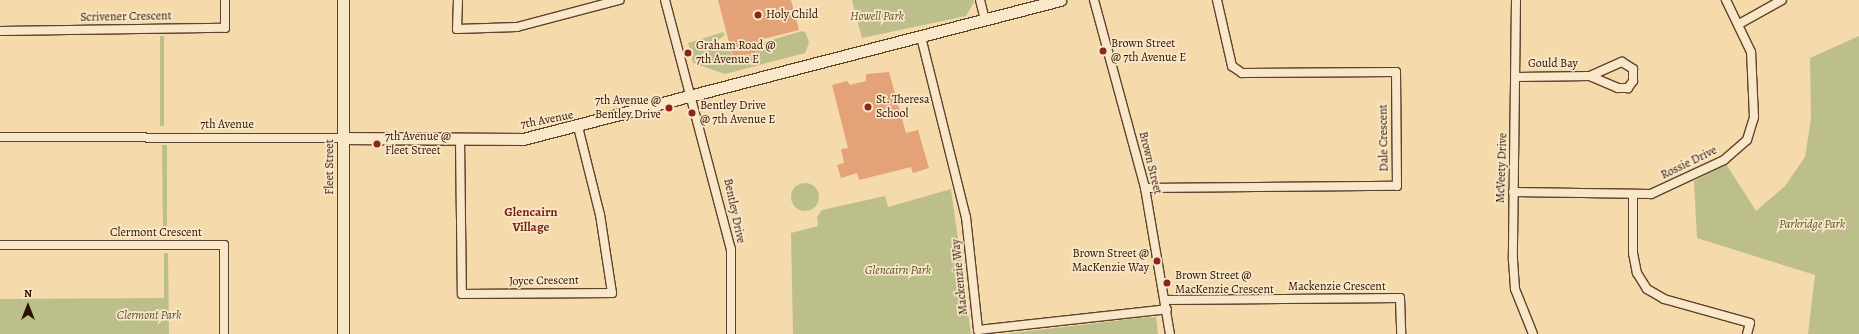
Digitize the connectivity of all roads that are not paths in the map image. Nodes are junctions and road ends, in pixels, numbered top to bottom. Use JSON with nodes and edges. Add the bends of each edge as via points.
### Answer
{"nodes":[{"id":1,"x":225,"y":0,"type":"edge"},
{"id":2,"x":343,"y":0,"type":"edge"},
{"id":3,"x":458,"y":0,"type":"edge"},
{"id":4,"x":618,"y":0,"type":"edge"},
{"id":5,"x":665,"y":0,"type":"edge"},
{"id":6,"x":980,"y":0,"type":"edge"},
{"id":7,"x":1060,"y":0,"type":"edge"},
{"id":8,"x":1094,"y":0,"type":"edge"},
{"id":9,"x":1217,"y":0,"type":"edge"},
{"id":10,"x":1516,"y":0,"type":"edge"},
{"id":11,"x":1726,"y":0,"type":"edge"},
{"id":12,"x":1782,"y":0,"type":"edge"},
{"id":13,"x":985,"y":20,"type":"junction"},
{"id":14,"x":1739,"y":24,"type":"junction"},
{"id":15,"x":0,"y":31,"type":"edge"},
{"id":16,"x":921,"y":37,"type":"junction"},
{"id":17,"x":1517,"y":76,"type":"junction"},
{"id":18,"x":1590,"y":76,"type":"junction"},
{"id":19,"x":693,"y":96,"type":"junction"},
{"id":20,"x":578,"y":127,"type":"junction"},
{"id":21,"x":0,"y":137,"type":"edge"},
{"id":22,"x":343,"y":138,"type":"junction"},
{"id":23,"x":460,"y":139,"type":"junction"},
{"id":24,"x":1145,"y":188,"type":"junction"},
{"id":25,"x":1512,"y":192,"type":"junction"},
{"id":26,"x":1633,"y":194,"type":"junction"},
{"id":27,"x":0,"y":245,"type":"edge"},
{"id":28,"x":1166,"y":300,"type":"junction"},
{"id":29,"x":1167,"y":309,"type":"junction"},
{"id":30,"x":224,"y":334,"type":"edge"},
{"id":31,"x":343,"y":334,"type":"edge"},
{"id":32,"x":731,"y":334,"type":"edge"},
{"id":33,"x":1170,"y":334,"type":"edge"},
{"id":34,"x":1401,"y":334,"type":"edge"},
{"id":35,"x":1533,"y":334,"type":"edge"},
{"id":36,"x":1747,"y":334,"type":"edge"}],
"edges":[{"from":1,"to":15,"type":"street","name":"Scrivener Crescent","via":[[225,28]]},
{"from":2,"to":22,"type":"street","name":"Fleet Street"},
{"from":3,"to":4,"type":"street","via":[[457,29],[517,27]]},
{"from":5,"to":19,"type":"street","name":"Bentley Drive"},
{"from":6,"to":13,"type":"street"},
{"from":7,"to":13,"type":"street","name":"7th Avenue"},
{"from":8,"to":24,"type":"street","name":"Brown Street"},
{"from":9,"to":24,"type":"street","name":"Dale Crescent","via":[[1232,66],[1242,73],[1396,72],[1397,186]]},
{"from":10,"to":17,"type":"street","name":"McVeety Drive"},
{"from":11,"to":14,"type":"street","name":"Rossie Drive"},
{"from":12,"to":14,"type":"street"},
{"from":13,"to":16,"type":"street","name":"7th Avenue"},
{"from":14,"to":26,"type":"street","name":"Rossie Drive","via":[[1751,52],[1754,117],[1747,140],[1712,166],[1651,194]]},
{"from":16,"to":19,"type":"street","name":"7th Avenue"},
{"from":16,"to":29,"type":"street","name":"Mackenzie Way","via":[[966,217],[978,330]]},
{"from":17,"to":18,"type":"street","name":"Gould Bay"},
{"from":17,"to":25,"type":"street","name":"McVeety Drive"},
{"from":18,"to":18,"type":"street","name":"Gould Bay","via":[[1618,88],[1628,88],[1633,81],[1633,69],[1622,62]]},
{"from":19,"to":20,"type":"street","name":"7th Avenue"},
{"from":19,"to":32,"type":"street","name":"Bentley Drive","via":[[731,249]]},
{"from":20,"to":23,"type":"street","name":"7th Avenue","via":[[523,140]]},
{"from":20,"to":23,"type":"street","name":"Joyce Crescent","via":[[600,215],[612,293],[462,294]]},
{"from":21,"to":22,"type":"street","name":"7th Avenue"},
{"from":22,"to":23,"type":"street","name":"7th Avenue"},
{"from":22,"to":31,"type":"street","name":"Fleet Street"},
{"from":24,"to":28,"type":"street","name":"Brown Street"},
{"from":25,"to":26,"type":"street","name":"Rossie Drive"},
{"from":25,"to":35,"type":"street","name":"McVeety Drive","via":[[1515,289]]},
{"from":26,"to":36,"type":"street","via":[[1633,253],[1638,273],[1647,288],[1664,299],[1750,323]]},
{"from":27,"to":30,"type":"street","name":"Clermont Crescent","via":[[224,245]]},
{"from":28,"to":29,"type":"street","name":"Brown Street"},
{"from":28,"to":34,"type":"street","name":"Mackenzie Crescent","via":[[1400,298]]},
{"from":29,"to":33,"type":"street","name":"Brown Street"}]}
